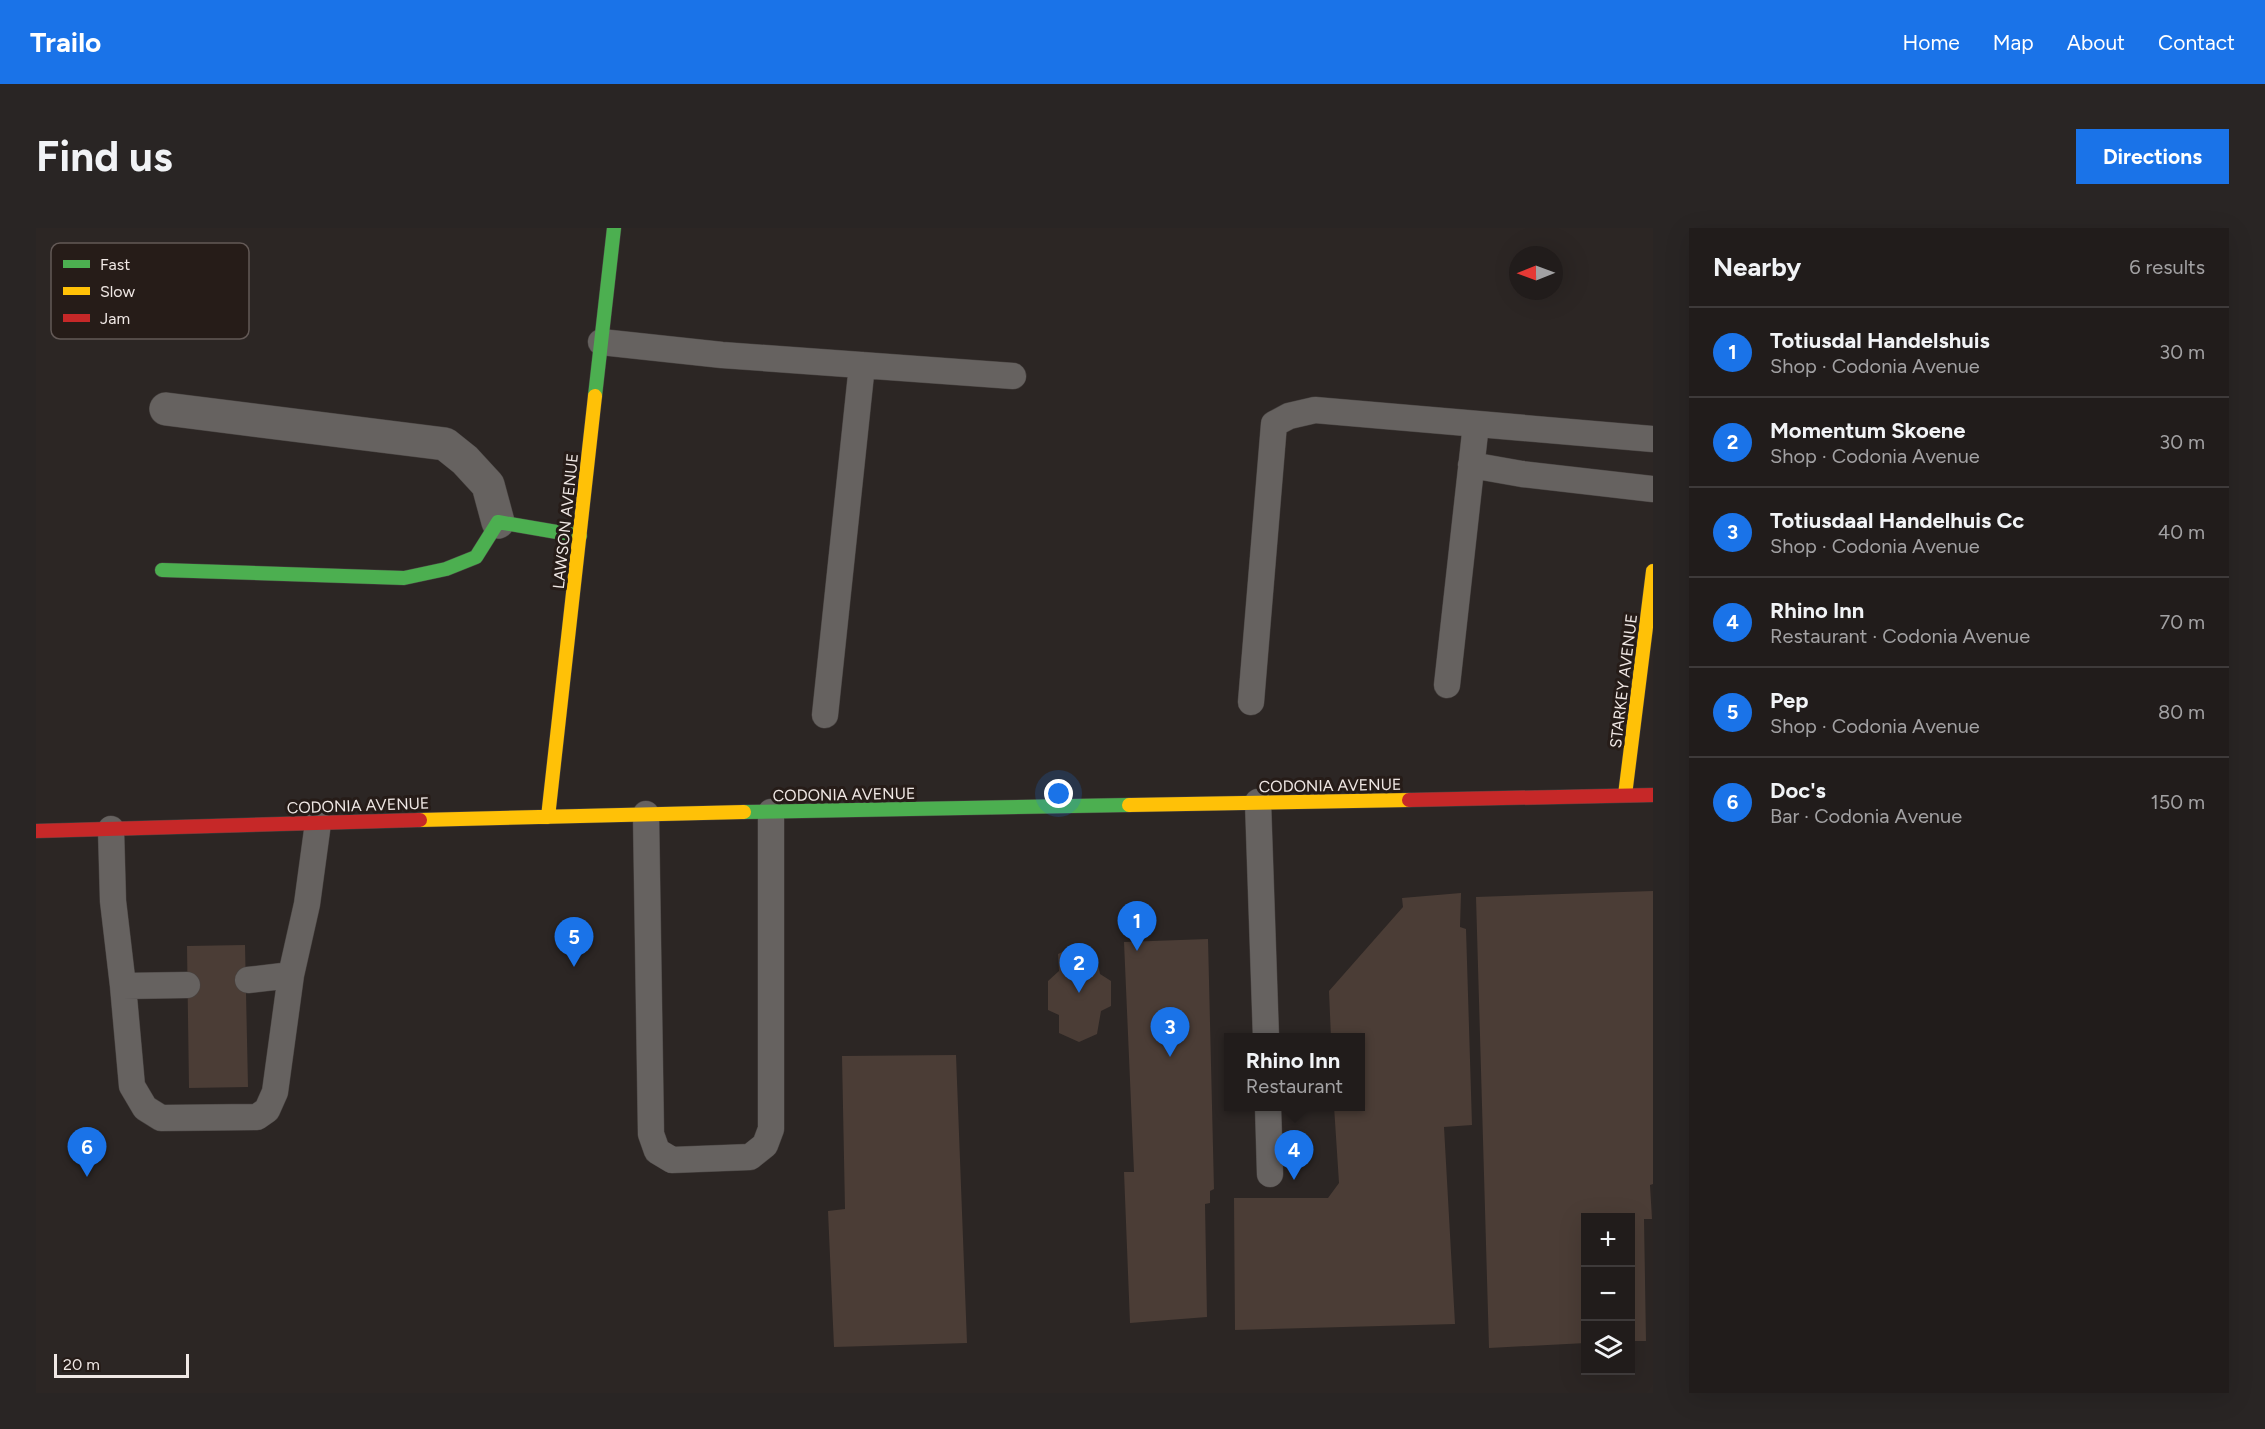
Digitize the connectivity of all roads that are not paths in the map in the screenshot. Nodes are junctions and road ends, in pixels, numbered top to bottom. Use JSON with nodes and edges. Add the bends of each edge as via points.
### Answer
{"nodes":[{"id":1,"x":614,"y":228,"type":"edge"},
{"id":2,"x":602,"y":342,"type":"junction"},
{"id":3,"x":862,"y":365,"type":"junction"},
{"id":4,"x":1013,"y":376,"type":"dead end"},
{"id":5,"x":166,"y":409,"type":"dead end"},
{"id":6,"x":1476,"y":424,"type":"junction"},
{"id":7,"x":1653,"y":439,"type":"edge"},
{"id":8,"x":1471,"y":465,"type":"junction"},
{"id":9,"x":1653,"y":489,"type":"edge"},
{"id":10,"x":498,"y":522,"type":"junction"},
{"id":11,"x":580,"y":536,"type":"junction"},
{"id":12,"x":162,"y":570,"type":"dead end"},
{"id":13,"x":1653,"y":571,"type":"edge"},
{"id":14,"x":1447,"y":685,"type":"dead end"},
{"id":15,"x":1251,"y":702,"type":"dead end"},
{"id":16,"x":825,"y":715,"type":"dead end"},
{"id":17,"x":1625,"y":795,"type":"junction"},
{"id":18,"x":1653,"y":795,"type":"edge"},
{"id":19,"x":1258,"y":802,"type":"junction"},
{"id":20,"x":771,"y":812,"type":"junction"},
{"id":21,"x":646,"y":814,"type":"junction"},
{"id":22,"x":548,"y":817,"type":"junction"},
{"id":23,"x":318,"y":823,"type":"junction"},
{"id":24,"x":111,"y":829,"type":"junction"},
{"id":25,"x":36,"y":831,"type":"edge"},
{"id":26,"x":291,"y":975,"type":"junction"},
{"id":27,"x":248,"y":980,"type":"dead end"},
{"id":28,"x":187,"y":985,"type":"dead end"},
{"id":29,"x":123,"y":986,"type":"junction"},
{"id":30,"x":1266,"y":1033,"type":"edge"},
{"id":31,"x":1268,"y":1111,"type":"edge"},
{"id":32,"x":1270,"y":1174,"type":"dead end"}],
"edges":[{"from":1,"to":2,"type":"street","name":"LAWSON AVENUE"},
{"from":2,"to":3,"type":"lane"},
{"from":2,"to":11,"type":"street","name":"LAWSON AVENUE"},
{"from":3,"to":4,"type":"lane"},
{"from":3,"to":16,"type":"lane"},
{"from":5,"to":10,"type":"street","via":[[445,444],[488,485]]},
{"from":6,"to":7,"type":"lane"},
{"from":6,"to":8,"type":"lane"},
{"from":6,"to":15,"type":"lane","via":[[1315,410],[1288,416],[1274,424]]},
{"from":8,"to":9,"type":"lane"},
{"from":8,"to":14,"type":"lane"},
{"from":10,"to":11,"type":"street"},
{"from":10,"to":12,"type":"street","via":[[476,557],[404,579]]},
{"from":11,"to":22,"type":"street","name":"LAWSON AVENUE"},
{"from":13,"to":17,"type":"street","name":"STARKEY AVENUE"},
{"from":17,"to":18,"type":"street","name":"CODONIA AVENUE"},
{"from":17,"to":19,"type":"street","name":"CODONIA AVENUE"},
{"from":19,"to":20,"type":"street","name":"CODONIA AVENUE"},
{"from":19,"to":30,"type":"lane"},
{"from":20,"to":21,"type":"street","name":"CODONIA AVENUE"},
{"from":20,"to":21,"type":"lane","via":[[771,1129],[765,1145],[750,1157],[672,1160],[657,1151],[651,1134]]},
{"from":21,"to":22,"type":"street","name":"CODONIA AVENUE"},
{"from":22,"to":23,"type":"street","name":"CODONIA AVENUE"},
{"from":23,"to":24,"type":"street","name":"CODONIA AVENUE"},
{"from":23,"to":26,"type":"lane","via":[[307,904]]},
{"from":24,"to":25,"type":"street","name":"CODONIA AVENUE"},
{"from":24,"to":29,"type":"lane","via":[[112,901]]},
{"from":26,"to":27,"type":"lane"},
{"from":26,"to":29,"type":"lane","via":[[275,1092],[267,1110],[257,1117],[161,1118],[145,1108],[132,1086]]},
{"from":28,"to":29,"type":"lane"},
{"from":31,"to":32,"type":"lane"}]}
